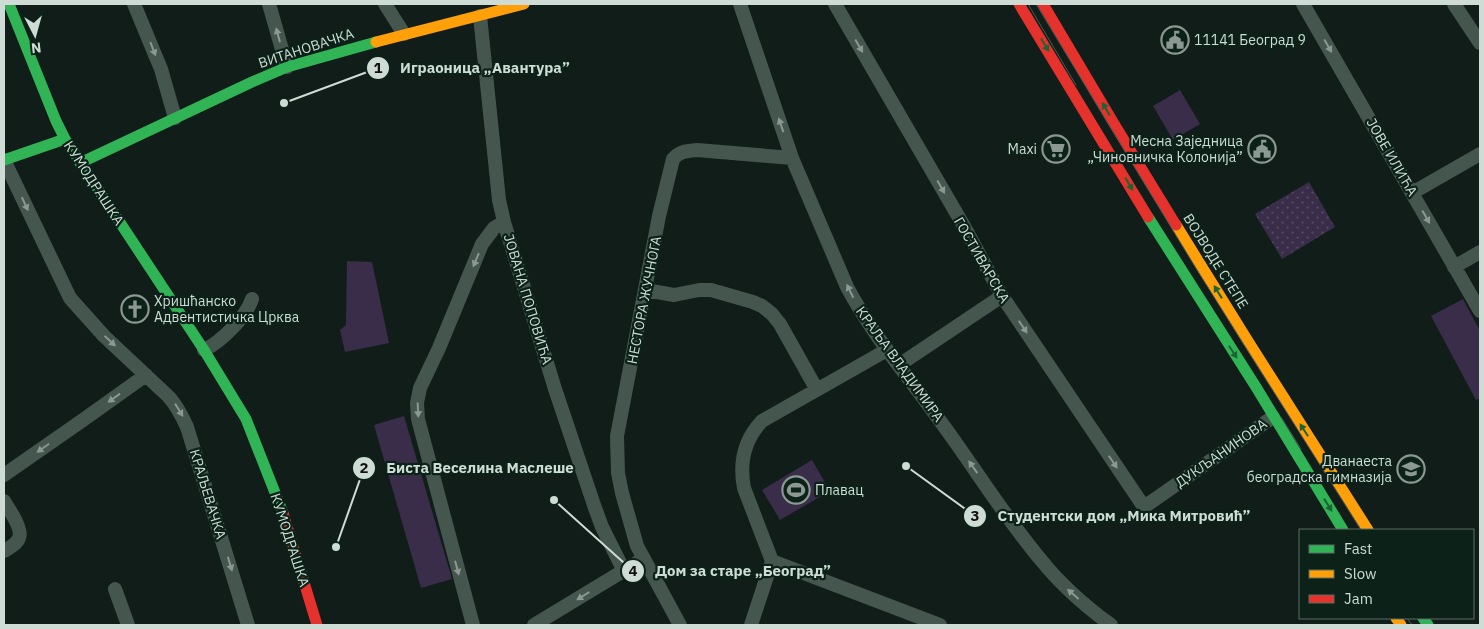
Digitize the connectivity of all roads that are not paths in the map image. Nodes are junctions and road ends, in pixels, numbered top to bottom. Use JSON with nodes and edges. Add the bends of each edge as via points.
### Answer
{"nodes":[{"id":1,"x":9,"y":4,"type":"edge"},
{"id":2,"x":134,"y":4,"type":"edge"},
{"id":3,"x":270,"y":4,"type":"edge"},
{"id":4,"x":385,"y":4,"type":"edge"},
{"id":5,"x":524,"y":4,"type":"edge"},
{"id":6,"x":740,"y":4,"type":"edge"},
{"id":7,"x":835,"y":4,"type":"edge"},
{"id":8,"x":1019,"y":4,"type":"edge"},
{"id":9,"x":1043,"y":4,"type":"edge"},
{"id":10,"x":1303,"y":4,"type":"edge"},
{"id":11,"x":1454,"y":4,"type":"edge"},
{"id":12,"x":480,"y":16,"type":"junction"},
{"id":13,"x":404,"y":34,"type":"junction"},
{"id":14,"x":1480,"y":43,"type":"edge"},
{"id":15,"x":287,"y":67,"type":"junction"},
{"id":16,"x":175,"y":118,"type":"junction"},
{"id":17,"x":65,"y":140,"type":"junction"},
{"id":18,"x":1480,"y":154,"type":"edge"},
{"id":19,"x":792,"y":158,"type":"junction"},
{"id":20,"x":4,"y":160,"type":"edge"},
{"id":21,"x":80,"y":163,"type":"junction"},
{"id":22,"x":1412,"y":193,"type":"junction"},
{"id":23,"x":504,"y":222,"type":"junction"},
{"id":24,"x":1480,"y":252,"type":"edge"},
{"id":25,"x":1454,"y":267,"type":"junction"},
{"id":26,"x":646,"y":290,"type":"junction"},
{"id":27,"x":1002,"y":296,"type":"junction"},
{"id":28,"x":252,"y":299,"type":"dead end"},
{"id":29,"x":1480,"y":311,"type":"edge"},
{"id":30,"x":204,"y":350,"type":"junction"},
{"id":31,"x":887,"y":350,"type":"junction"},
{"id":32,"x":899,"y":365,"type":"junction"},
{"id":33,"x":146,"y":375,"type":"junction"},
{"id":34,"x":817,"y":390,"type":"junction"},
{"id":35,"x":1273,"y":417,"type":"junction"},
{"id":36,"x":4,"y":475,"type":"edge"},
{"id":37,"x":4,"y":502,"type":"edge"},
{"id":38,"x":1144,"y":507,"type":"joint"},
{"id":39,"x":1343,"y":529,"type":"edge"},
{"id":40,"x":1367,"y":529,"type":"edge"},
{"id":41,"x":4,"y":551,"type":"edge"},
{"id":42,"x":644,"y":559,"type":"junction"},
{"id":43,"x":772,"y":561,"type":"junction"},
{"id":44,"x":624,"y":571,"type":"junction"},
{"id":45,"x":115,"y":589,"type":"dead end"},
{"id":46,"x":128,"y":625,"type":"edge"},
{"id":47,"x":248,"y":625,"type":"edge"},
{"id":48,"x":317,"y":625,"type":"edge"},
{"id":49,"x":473,"y":625,"type":"edge"},
{"id":50,"x":534,"y":625,"type":"edge"},
{"id":51,"x":680,"y":625,"type":"edge"},
{"id":52,"x":751,"y":625,"type":"edge"},
{"id":53,"x":940,"y":625,"type":"edge"},
{"id":54,"x":1110,"y":625,"type":"edge"}],
"edges":[{"from":1,"to":17,"type":"main road","name":"КУМОДРАШКА"},
{"from":2,"to":16,"type":"street","one_way":true,"via":[[161,69]]},
{"from":15,"to":3,"type":"street","one_way":true},
{"from":4,"to":13,"type":"street"},
{"from":5,"to":12,"type":"main road","name":"ВИТАНОВАЧКА"},
{"from":19,"to":6,"type":"street","name":"КРАЉА ВЛАДИМИРА","one_way":true},
{"from":7,"to":27,"type":"street","name":"ГОСТИВАРСКА","one_way":true},
{"from":8,"to":35,"type":"main road","one_way":true},
{"from":40,"to":9,"type":"main road","name":"ВОЈВОДЕ СТЕПЕ","one_way":true},
{"from":10,"to":22,"type":"street","name":"ЈОВЕ ИЛИЋА","one_way":true},
{"from":11,"to":14,"type":"street"},
{"from":12,"to":13,"type":"main road","name":"ВИТАНОВАЧКА"},
{"from":12,"to":23,"type":"street","name":"ЈОВАНА ПОПОВИЋА"},
{"from":13,"to":15,"type":"main road","name":"ВИТАНОВАЧКА"},
{"from":15,"to":16,"type":"main road","name":"ВИТАНОВАЧКА"},
{"from":16,"to":21,"type":"main road","name":"ВИТАНОВАЧКА"},
{"from":17,"to":20,"type":"main road"},
{"from":17,"to":21,"type":"main road","name":"КУМОДРАШКА"},
{"from":18,"to":22,"type":"street"},
{"from":19,"to":26,"type":"street","name":"НЕСТОРА ЖУЧНОГА","via":[[697,150],[676,156],[659,216]]},
{"from":31,"to":19,"type":"street","name":"КРАЉА ВЛАДИМИРА","one_way":true,"via":[[847,287]]},
{"from":20,"to":33,"type":"street","name":"КРАЉЕВАЧКА","one_way":true,"via":[[70,298]]},
{"from":21,"to":30,"type":"main road","name":"КУМОДРАШКА"},
{"from":22,"to":25,"type":"street","name":"ЈОВЕ ИЛИЋА","one_way":true},
{"from":23,"to":44,"type":"street","name":"ЈОВАНА ПОПОВИЋА","via":[[595,508]]},
{"from":23,"to":49,"type":"street","one_way":true,"via":[[494,228],[482,244],[420,388],[417,403],[418,419]]},
{"from":24,"to":25,"type":"street"},
{"from":25,"to":29,"type":"street","name":"ЈОВЕ ИЛИЋА"},
{"from":26,"to":34,"type":"street","via":[[674,295],[711,290],[762,306],[780,324]]},
{"from":26,"to":42,"type":"street","name":"НЕСТОРА ЖУЧНОГА","via":[[617,452],[622,493],[637,546]]},
{"from":27,"to":32,"type":"street"},
{"from":27,"to":38,"type":"street","name":"ГОСТИВАРСКА","one_way":true},
{"from":28,"to":30,"type":"street","via":[[238,323]]},
{"from":30,"to":48,"type":"main road","name":"КУМОДРАШКА","via":[[252,432],[281,506]]},
{"from":31,"to":32,"type":"street","name":"КРАЉА ВЛАДИМИРА"},
{"from":31,"to":34,"type":"street"},
{"from":54,"to":32,"type":"street","name":"КРАЉА ВЛАДИМИРА","one_way":true,"via":[[1068,590],[1041,561]]},
{"from":33,"to":36,"type":"street","one_way":true},
{"from":33,"to":47,"type":"street","name":"КРАЉЕВАЧКА","one_way":true,"via":[[177,406],[187,427]]},
{"from":34,"to":43,"type":"street","via":[[762,421],[746,445],[742,477],[744,488]]},
{"from":35,"to":38,"type":"street","name":"ДУКЉАНИНОВА"},
{"from":35,"to":39,"type":"main road","one_way":true},
{"from":37,"to":41,"type":"street","via":[[19,532],[19,538]]},
{"from":42,"to":44,"type":"street"},
{"from":42,"to":51,"type":"street"},
{"from":43,"to":52,"type":"street"},
{"from":43,"to":53,"type":"street"},
{"from":44,"to":50,"type":"street","one_way":true},
{"from":45,"to":46,"type":"street"}]}
